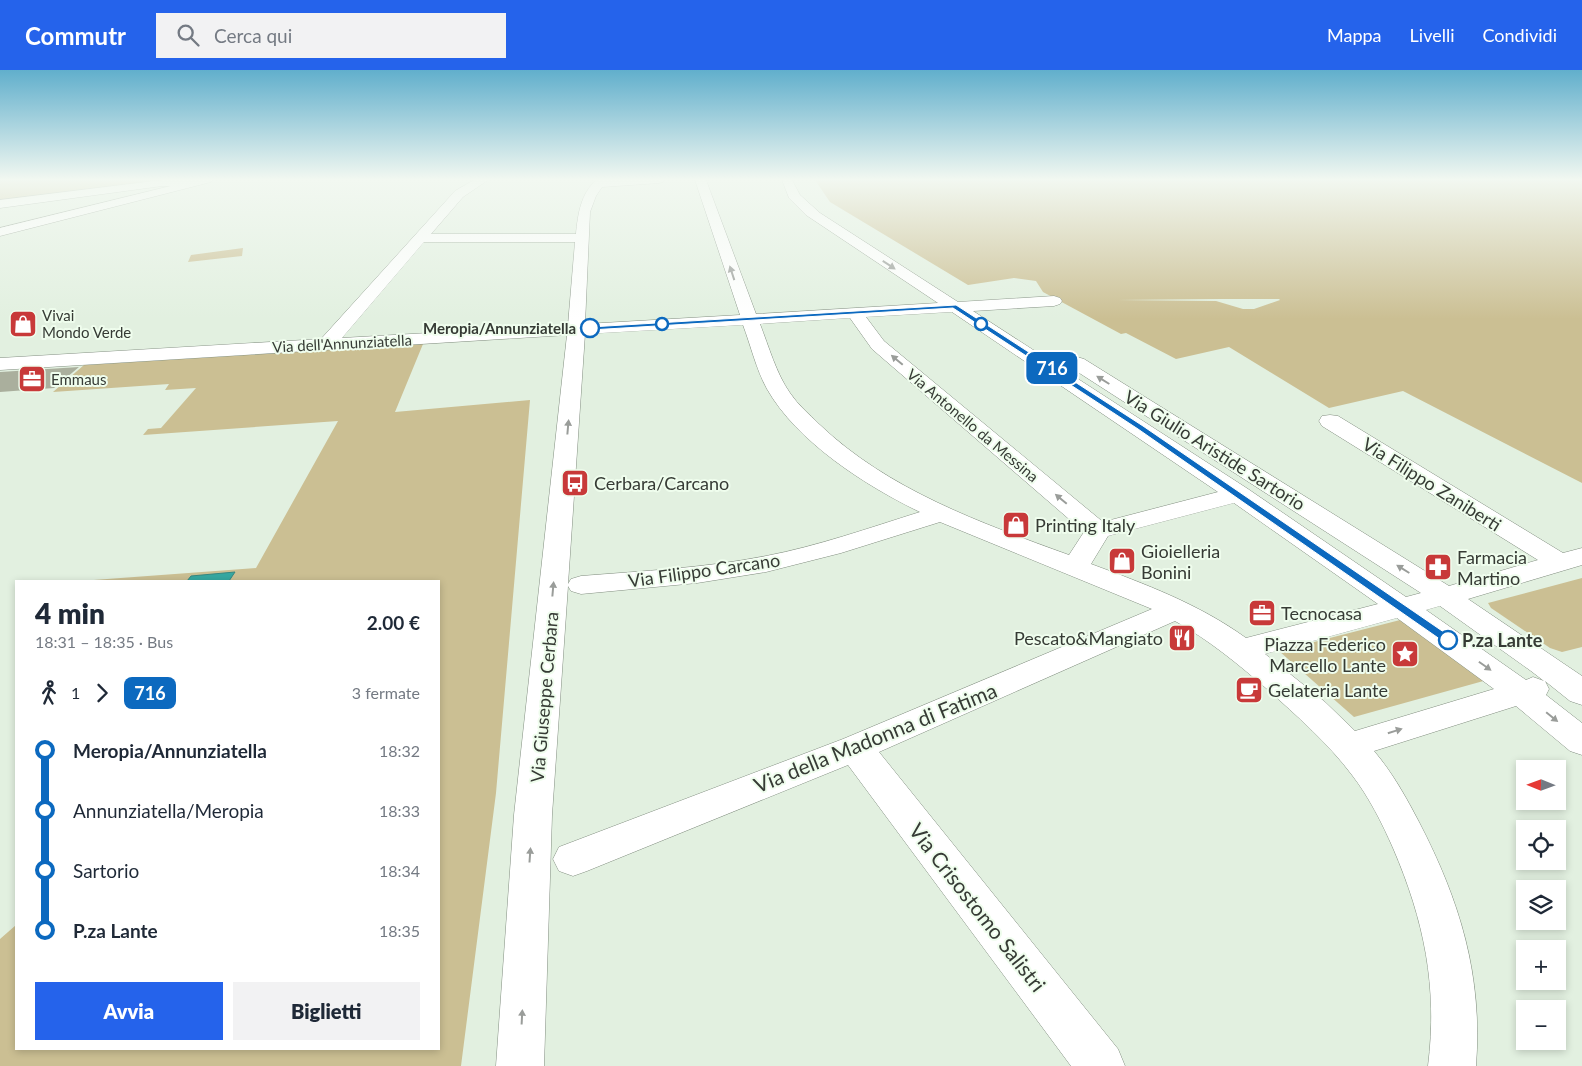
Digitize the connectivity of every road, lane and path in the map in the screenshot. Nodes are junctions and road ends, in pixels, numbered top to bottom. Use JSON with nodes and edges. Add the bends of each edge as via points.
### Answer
{"nodes":[{"id":1,"x":22,"y":226,"type":"edge"},
{"id":2,"x":430,"y":226,"type":"edge"},
{"id":3,"x":583,"y":226,"type":"edge"},
{"id":4,"x":716,"y":226,"type":"edge"},
{"id":5,"x":836,"y":226,"type":"edge"},
{"id":6,"x":859,"y":226,"type":"edge"},
{"id":7,"x":832,"y":227,"type":"joint"},
{"id":8,"x":0,"y":232,"type":"edge"},
{"id":9,"x":420,"y":238,"type":"junction"},
{"id":10,"x":582,"y":238,"type":"junction"},
{"id":11,"x":1054,"y":301,"type":"dead end"},
{"id":12,"x":985,"y":305,"type":"junction"},
{"id":13,"x":954,"y":307,"type":"junction"},
{"id":14,"x":855,"y":313,"type":"junction"},
{"id":15,"x":749,"y":319,"type":"junction"},
{"id":16,"x":576,"y":329,"type":"junction"},
{"id":17,"x":328,"y":343,"type":"junction"},
{"id":18,"x":0,"y":364,"type":"edge"},
{"id":19,"x":1330,"y":421,"type":"dead end"},
{"id":20,"x":1239,"y":494,"type":"junction"},
{"id":21,"x":941,"y":514,"type":"junction"},
{"id":22,"x":1098,"y":531,"type":"junction"},
{"id":23,"x":1570,"y":559,"type":"edge"},
{"id":24,"x":1075,"y":568,"type":"junction"},
{"id":25,"x":581,"y":585,"type":"dead end"},
{"id":26,"x":1444,"y":596,"type":"junction"},
{"id":27,"x":1402,"y":607,"type":"junction"},
{"id":28,"x":1176,"y":610,"type":"junction"},
{"id":29,"x":1240,"y":650,"type":"junction"},
{"id":30,"x":1577,"y":682,"type":"edge"},
{"id":31,"x":1521,"y":693,"type":"junction"},
{"id":32,"x":1582,"y":742,"type":"edge"},
{"id":33,"x":1348,"y":746,"type":"junction"},
{"id":34,"x":855,"y":748,"type":"junction"},
{"id":35,"x":573,"y":859,"type":"dead end"},
{"id":36,"x":520,"y":1066,"type":"edge"},
{"id":37,"x":1101,"y":1066,"type":"edge"},
{"id":38,"x":1452,"y":1066,"type":"edge"}],
"edges":[{"from":1,"to":8,"type":"street"},
{"from":2,"to":9,"type":"street"},
{"from":3,"to":10,"type":"street","name":"Via Giuseppe Cerbara"},
{"from":15,"to":4,"type":"street","one_way":true},
{"from":5,"to":7,"type":"street"},
{"from":6,"to":12,"type":"street","name":"Via Giulio Aristide Sartorio"},
{"from":7,"to":13,"type":"street","name":"Via Giulio Aristide Sartorio","one_way":true},
{"from":9,"to":10,"type":"street"},
{"from":9,"to":17,"type":"street"},
{"from":10,"to":16,"type":"street","name":"Via Giuseppe Cerbara"},
{"from":11,"to":12,"type":"street"},
{"from":12,"to":13,"type":"street"},
{"from":26,"to":12,"type":"street","name":"Via Giulio Aristide Sartorio","one_way":true},
{"from":13,"to":14,"type":"street","name":"Via dell'Annunziatella"},
{"from":13,"to":20,"type":"street","name":"Via Giulio Aristide Sartorio","via":[[1058,372]]},
{"from":14,"to":15,"type":"street","name":"Via dell'Annunziatella"},
{"from":22,"to":14,"type":"street","name":"Via Antonello da Messina","one_way":true,"via":[[878,345]]},
{"from":15,"to":16,"type":"street","name":"Via dell'Annunziatella"},
{"from":15,"to":21,"type":"street","via":[[768,370],[795,412],[863,470]]},
{"from":16,"to":17,"type":"street","name":"Via dell'Annunziatella"},
{"from":36,"to":16,"type":"street","name":"Via Giuseppe Cerbara","one_way":true,"via":[[533,816]]},
{"from":17,"to":18,"type":"street","name":"Via dell'Annunziatella"},
{"from":19,"to":23,"type":"street","name":"Via Filippo Zaniberti"},
{"from":20,"to":22,"type":"street"},
{"from":20,"to":27,"type":"street","name":"Via Giulio Aristide Sartorio"},
{"from":21,"to":24,"type":"street"},
{"from":21,"to":25,"type":"street","name":"Via Filippo Carcano","via":[[765,564],[712,573]]},
{"from":22,"to":24,"type":"street"},
{"from":23,"to":26,"type":"street"},
{"from":24,"to":28,"type":"street"},
{"from":26,"to":27,"type":"street"},
{"from":26,"to":30,"type":"street"},
{"from":27,"to":29,"type":"street"},
{"from":27,"to":31,"type":"street","one_way":true},
{"from":28,"to":29,"type":"street","via":[[1204,624]]},
{"from":28,"to":34,"type":"street","name":"Via della Madonna di Fatima"},
{"from":29,"to":33,"type":"street"},
{"from":30,"to":31,"type":"street"},
{"from":31,"to":32,"type":"street","one_way":true},
{"from":33,"to":31,"type":"street","one_way":true},
{"from":33,"to":38,"type":"street","via":[[1374,778],[1390,805],[1431,893],[1453,982],[1456,1018]]},
{"from":34,"to":35,"type":"street","name":"Via della Madonna di Fatima"},
{"from":34,"to":37,"type":"street","name":"Via Crisostomo Salistri"}]}
